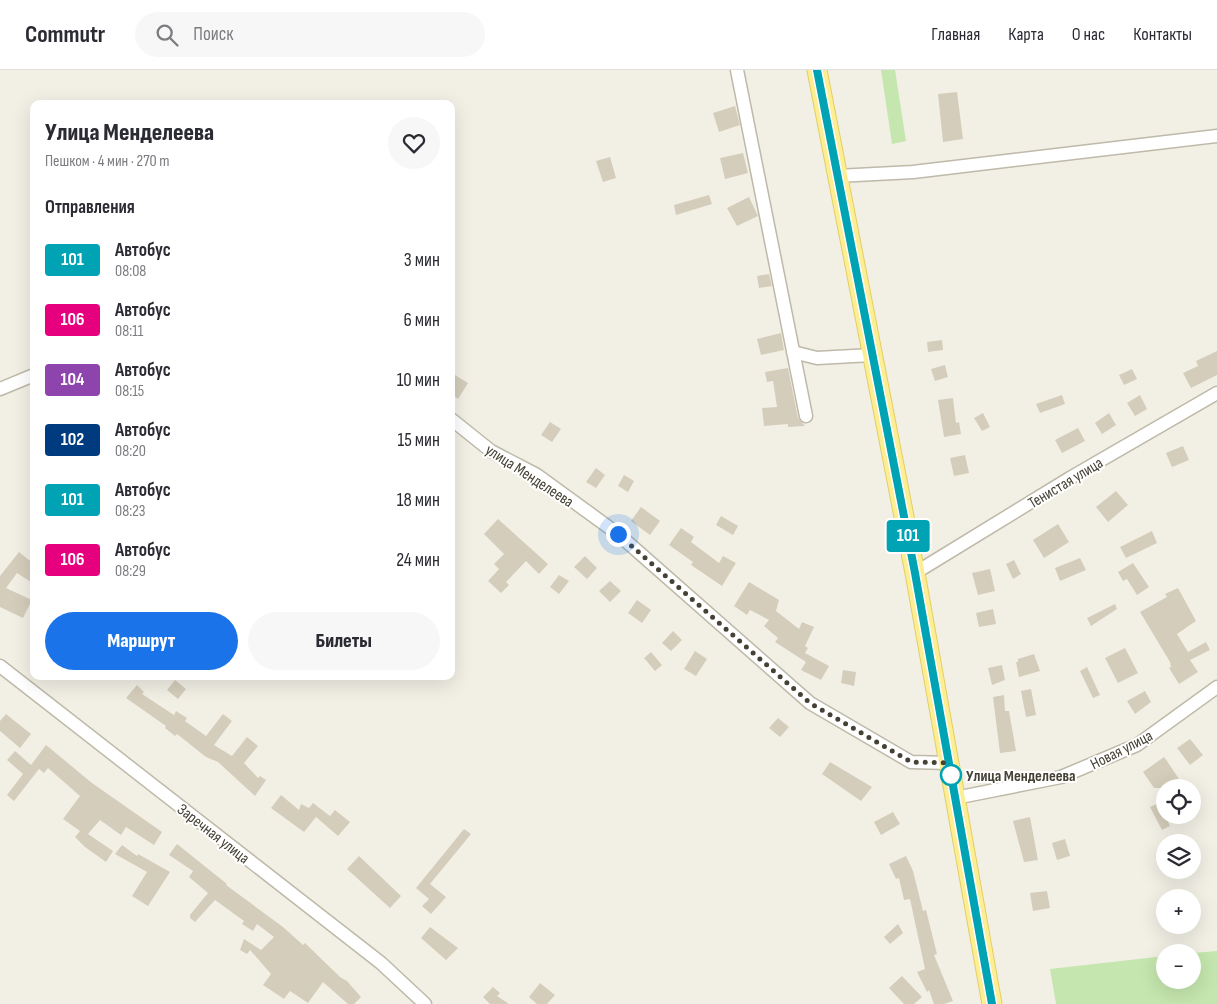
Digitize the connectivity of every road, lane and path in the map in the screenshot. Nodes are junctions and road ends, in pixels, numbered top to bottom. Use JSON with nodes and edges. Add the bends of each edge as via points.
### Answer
{"nodes":[{"id":1,"x":737,"y":70,"type":"edge"},
{"id":2,"x":817,"y":70,"type":"edge"},
{"id":3,"x":1217,"y":136,"type":"edge"},
{"id":4,"x":835,"y":167,"type":"junction"},
{"id":5,"x":793,"y":352,"type":"junction"},
{"id":6,"x":872,"y":355,"type":"junction"},
{"id":7,"x":30,"y":377,"type":"edge"},
{"id":8,"x":0,"y":389,"type":"edge"},
{"id":9,"x":1217,"y":393,"type":"edge"},
{"id":10,"x":806,"y":416,"type":"dead end"},
{"id":11,"x":455,"y":422,"type":"edge"},
{"id":12,"x":915,"y":573,"type":"junction"},
{"id":13,"x":0,"y":666,"type":"edge"},
{"id":14,"x":1217,"y":687,"type":"edge"},
{"id":15,"x":949,"y":763,"type":"junction"},
{"id":16,"x":955,"y":798,"type":"junction"},
{"id":17,"x":425,"y":1004,"type":"edge"},
{"id":18,"x":992,"y":1004,"type":"edge"}],
"edges":[{"from":1,"to":5,"type":"street"},
{"from":2,"to":4,"type":"main road"},
{"from":3,"to":4,"type":"street","via":[[923,171]]},
{"from":4,"to":6,"type":"main road"},
{"from":5,"to":6,"type":"street","via":[[817,358]]},
{"from":5,"to":10,"type":"street"},
{"from":6,"to":12,"type":"main road"},
{"from":7,"to":8,"type":"street"},
{"from":9,"to":12,"type":"street","name":"Тенистая улица"},
{"from":11,"to":15,"type":"street","name":"улица Менделеева","via":[[491,451],[537,475],[618,534],[810,703],[911,762]]},
{"from":12,"to":15,"type":"main road"},
{"from":13,"to":17,"type":"street","name":"Заречная улица","via":[[381,963]]},
{"from":14,"to":16,"type":"street","name":"Новая улица","via":[[1137,744],[1061,778]]},
{"from":15,"to":16,"type":"main road"},
{"from":16,"to":18,"type":"main road"}]}
